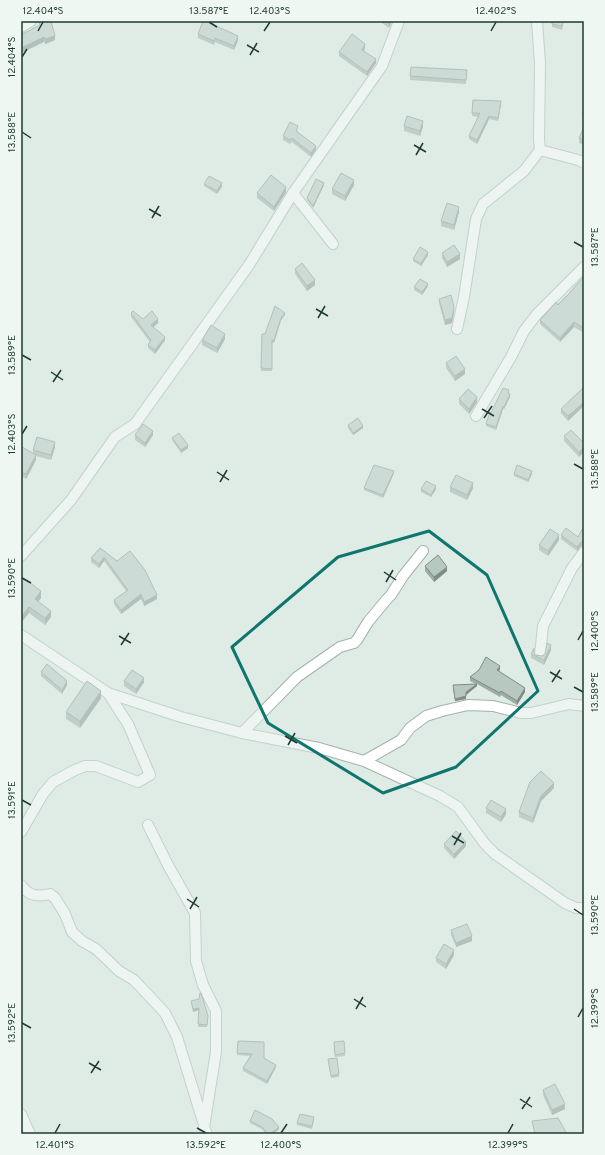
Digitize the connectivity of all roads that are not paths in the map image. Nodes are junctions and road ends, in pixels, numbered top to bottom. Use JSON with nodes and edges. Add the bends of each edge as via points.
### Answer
{"nodes":[{"id":1,"x":31,"y":21,"type":"edge"},
{"id":2,"x":399,"y":21,"type":"edge"},
{"id":3,"x":537,"y":21,"type":"edge"},
{"id":4,"x":21,"y":27,"type":"edge"},
{"id":5,"x":540,"y":150,"type":"junction"},
{"id":6,"x":584,"y":163,"type":"edge"},
{"id":7,"x":293,"y":193,"type":"junction"},
{"id":8,"x":333,"y":244,"type":"dead end"},
{"id":9,"x":584,"y":267,"type":"edge"},
{"id":10,"x":456,"y":329,"type":"dead end"},
{"id":11,"x":476,"y":416,"type":"dead end"},
{"id":12,"x":423,"y":551,"type":"dead end"},
{"id":13,"x":584,"y":552,"type":"edge"},
{"id":14,"x":21,"y":556,"type":"edge"},
{"id":15,"x":21,"y":635,"type":"edge"},
{"id":16,"x":540,"y":655,"type":"edge"},
{"id":17,"x":108,"y":693,"type":"junction"},
{"id":18,"x":584,"y":706,"type":"edge"},
{"id":19,"x":242,"y":733,"type":"junction"},
{"id":20,"x":364,"y":761,"type":"junction"},
{"id":21,"x":148,"y":825,"type":"dead end"},
{"id":22,"x":21,"y":832,"type":"edge"},
{"id":23,"x":21,"y":885,"type":"edge"},
{"id":24,"x":584,"y":908,"type":"edge"},
{"id":25,"x":21,"y":1114,"type":"edge"},
{"id":26,"x":206,"y":1130,"type":"edge"},
{"id":27,"x":30,"y":1134,"type":"edge"}],
"edges":[{"from":1,"to":4,"type":"street"},
{"from":2,"to":7,"type":"street","via":[[382,66]]},
{"from":3,"to":5,"type":"street"},
{"from":5,"to":6,"type":"street"},
{"from":5,"to":10,"type":"street","via":[[524,171],[483,204],[476,219],[464,297]]},
{"from":7,"to":8,"type":"street"},
{"from":7,"to":14,"type":"street","via":[[249,266],[135,424],[115,437],[70,500]]},
{"from":9,"to":11,"type":"street","via":[[537,314],[524,331]]},
{"from":12,"to":19,"type":"street","via":[[357,640],[340,647],[297,677]]},
{"from":13,"to":16,"type":"street","via":[[572,568],[543,626]]},
{"from":15,"to":17,"type":"street"},
{"from":17,"to":19,"type":"street"},
{"from":17,"to":22,"type":"street","via":[[128,724],[150,775],[138,782],[96,766],[85,766],[75,770],[53,782]]},
{"from":18,"to":20,"type":"street","via":[[569,704],[531,713],[493,706],[468,705],[442,711],[426,716],[410,728],[401,740]]},
{"from":19,"to":20,"type":"street","via":[[319,748]]},
{"from":20,"to":24,"type":"street","via":[[458,807],[495,854],[565,904]]},
{"from":21,"to":26,"type":"street","via":[[195,912],[196,961],[216,1011],[216,1052]]},
{"from":23,"to":26,"type":"street","via":[[25,890],[39,896],[50,894],[65,914],[72,932],[119,971],[134,980],[165,1013],[177,1037]]},
{"from":25,"to":27,"type":"street"}]}
